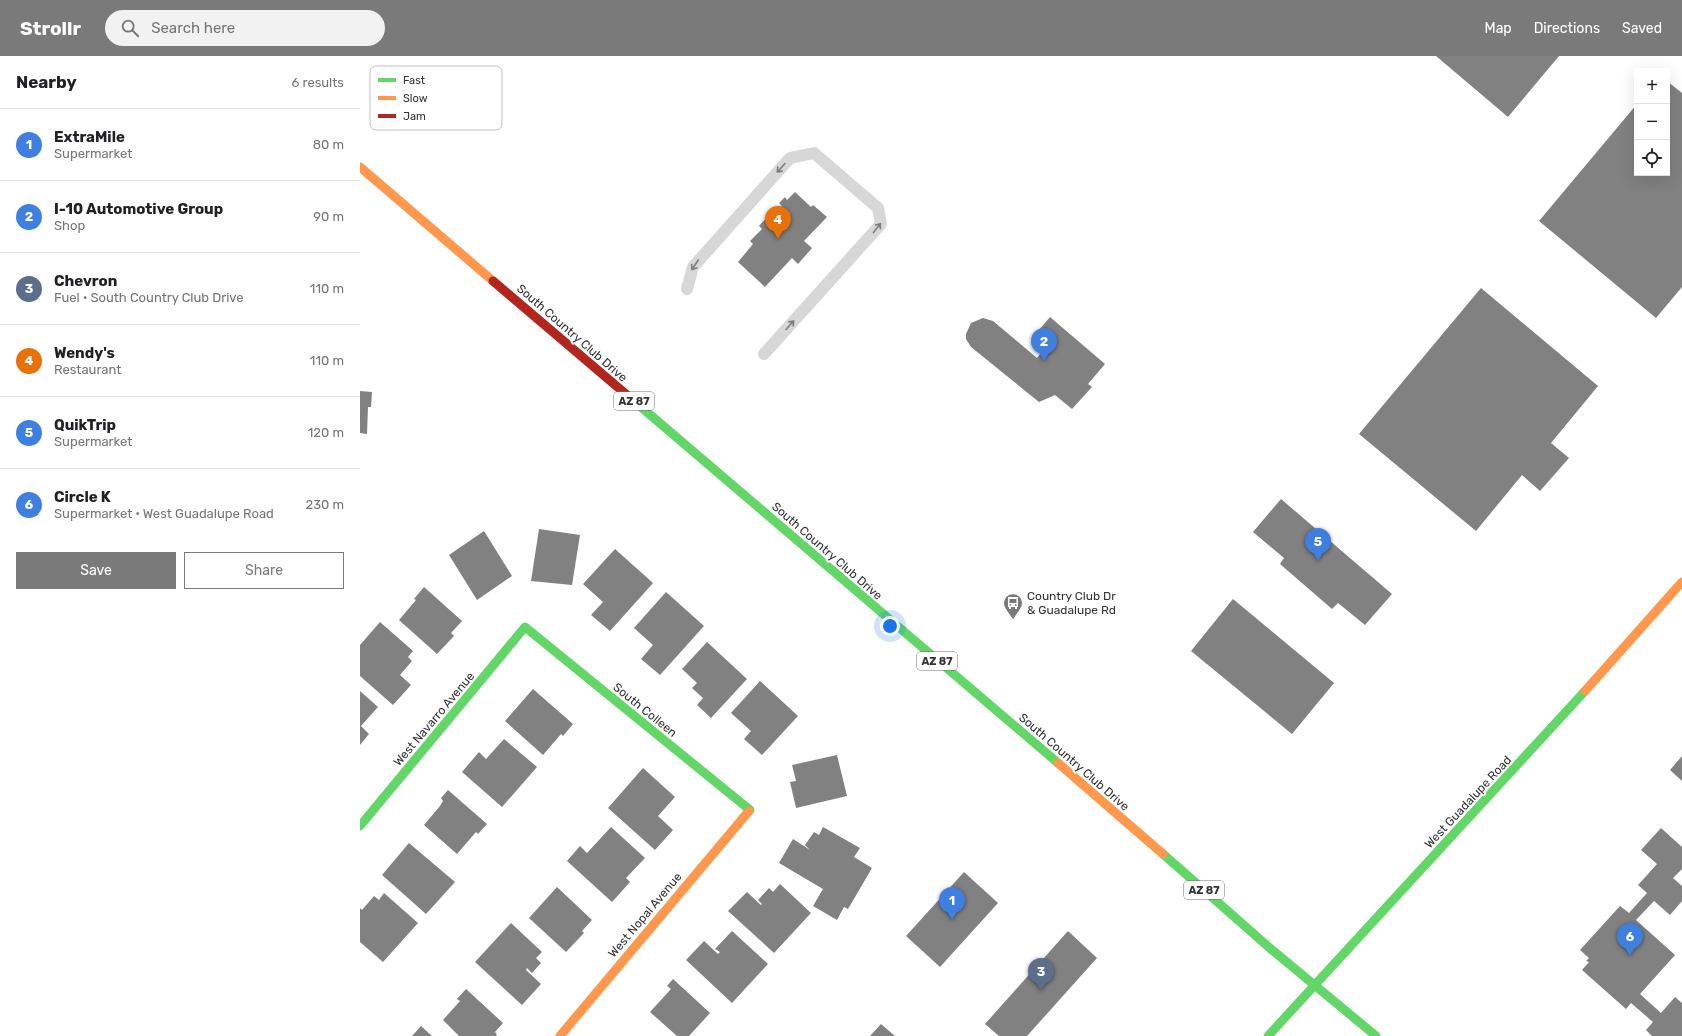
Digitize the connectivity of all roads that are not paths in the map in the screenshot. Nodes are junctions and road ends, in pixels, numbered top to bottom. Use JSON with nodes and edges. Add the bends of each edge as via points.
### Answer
{"nodes":[{"id":1,"x":360,"y":167,"type":"edge"},
{"id":2,"x":687,"y":289,"type":"dead end"},
{"id":3,"x":764,"y":354,"type":"dead end"},
{"id":4,"x":1682,"y":582,"type":"edge"},
{"id":5,"x":526,"y":627,"type":"joint"},
{"id":6,"x":750,"y":810,"type":"joint"},
{"id":7,"x":360,"y":826,"type":"edge"},
{"id":8,"x":1315,"y":986,"type":"junction"},
{"id":9,"x":560,"y":1036,"type":"edge"},
{"id":10,"x":1268,"y":1036,"type":"edge"},
{"id":11,"x":1376,"y":1036,"type":"edge"}],
"edges":[{"from":1,"to":8,"type":"main road","name":"South Country Club Drive","number":"AZ 87"},
{"from":3,"to":2,"type":"lane","one_way":true,"via":[[881,224],[878,208],[820,158],[814,153],[790,158],[693,267]]},
{"from":4,"to":8,"type":"main road","name":"West Guadalupe Road","via":[[1537,746]]},
{"from":5,"to":6,"type":"main road","name":"South Colleen"},
{"from":5,"to":7,"type":"main road","name":"West Navarro Avenue"},
{"from":6,"to":9,"type":"main road","name":"West Nopal Avenue"},
{"from":8,"to":10,"type":"main road","name":"West Guadalupe Road"},
{"from":8,"to":11,"type":"main road","number":"AZ 87"}]}
